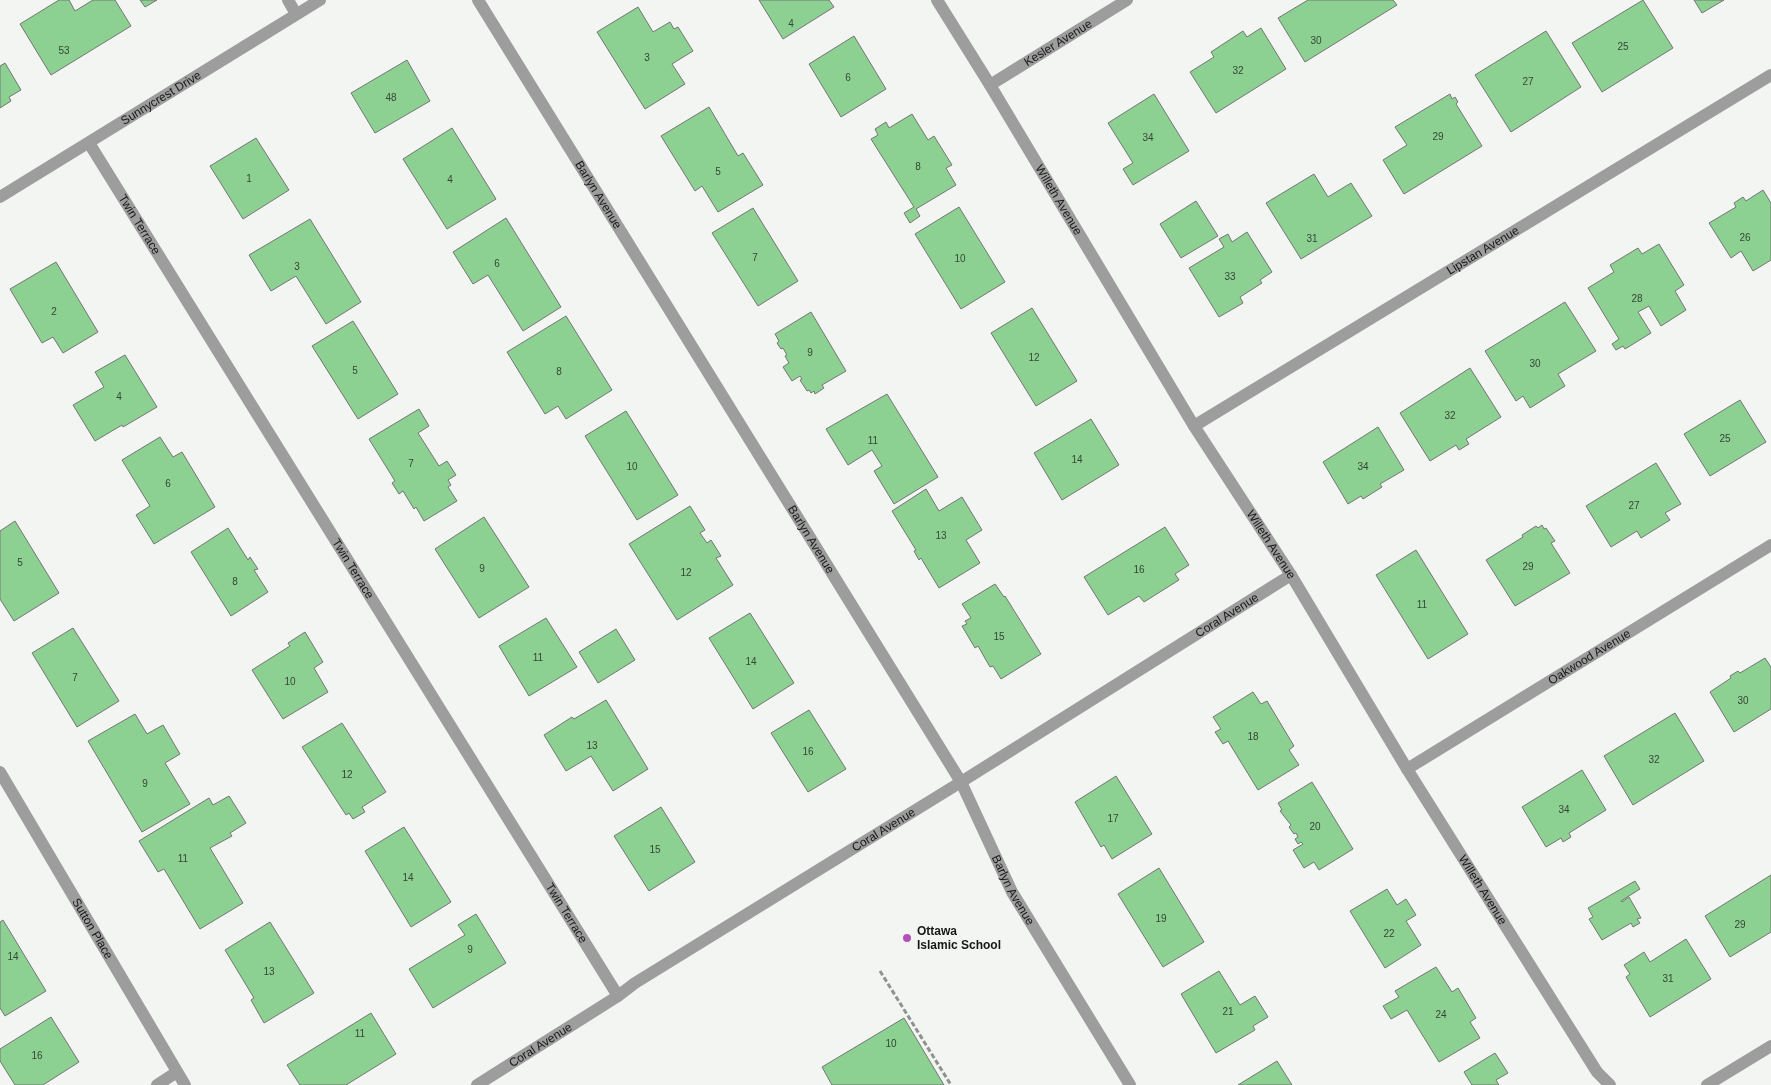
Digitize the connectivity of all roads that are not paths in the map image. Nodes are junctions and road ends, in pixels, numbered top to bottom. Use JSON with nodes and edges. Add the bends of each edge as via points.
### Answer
{"nodes":[{"id":1,"x":288,"y":0,"type":"edge"},
{"id":2,"x":320,"y":0,"type":"edge"},
{"id":3,"x":478,"y":0,"type":"edge"},
{"id":4,"x":937,"y":0,"type":"edge"},
{"id":5,"x":1127,"y":0,"type":"edge"},
{"id":6,"x":296,"y":14,"type":"junction"},
{"id":7,"x":1771,"y":75,"type":"edge"},
{"id":8,"x":990,"y":85,"type":"junction"},
{"id":9,"x":89,"y":143,"type":"junction"},
{"id":10,"x":0,"y":196,"type":"edge"},
{"id":11,"x":1194,"y":426,"type":"junction"},
{"id":12,"x":1771,"y":545,"type":"edge"},
{"id":13,"x":1291,"y":575,"type":"junction"},
{"id":14,"x":1408,"y":769,"type":"junction"},
{"id":15,"x":0,"y":772,"type":"edge"},
{"id":16,"x":962,"y":782,"type":"junction"},
{"id":17,"x":618,"y":996,"type":"junction"},
{"id":18,"x":1771,"y":1046,"type":"edge"},
{"id":19,"x":177,"y":1072,"type":"junction"},
{"id":20,"x":157,"y":1085,"type":"edge"},
{"id":21,"x":185,"y":1085,"type":"edge"},
{"id":22,"x":477,"y":1085,"type":"edge"},
{"id":23,"x":1130,"y":1085,"type":"edge"},
{"id":24,"x":1610,"y":1085,"type":"edge"},
{"id":25,"x":1707,"y":1085,"type":"edge"}],
"edges":[{"from":1,"to":6,"type":"street"},
{"from":2,"to":6,"type":"street","name":"Sunnycrest Drive"},
{"from":3,"to":16,"type":"street","name":"Barlyn Avenue"},
{"from":4,"to":8,"type":"street","name":"Willeth Avenue"},
{"from":5,"to":8,"type":"street","name":"Kesler Avenue"},
{"from":6,"to":9,"type":"street","name":"Sunnycrest Drive"},
{"from":7,"to":11,"type":"street","name":"Lipstan Avenue"},
{"from":8,"to":11,"type":"street","name":"Willeth Avenue"},
{"from":9,"to":10,"type":"street","name":"Sunnycrest Drive"},
{"from":9,"to":17,"type":"street","name":"Twin Terrace"},
{"from":11,"to":13,"type":"street","name":"Willeth Avenue"},
{"from":12,"to":14,"type":"street","name":"Oakwood Avenue"},
{"from":13,"to":14,"type":"street","name":"Willeth Avenue"},
{"from":13,"to":16,"type":"street","name":"Coral Avenue"},
{"from":14,"to":24,"type":"street","name":"Willeth Avenue","via":[[1597,1072]]},
{"from":15,"to":19,"type":"street","name":"Sutton Place"},
{"from":16,"to":17,"type":"street","name":"Coral Avenue"},
{"from":16,"to":23,"type":"street","name":"Barlyn Avenue","via":[[1012,892]]},
{"from":17,"to":22,"type":"street","name":"Coral Avenue"},
{"from":18,"to":25,"type":"street"},
{"from":19,"to":20,"type":"street"},
{"from":19,"to":21,"type":"street","name":"Sutton Place"}]}
